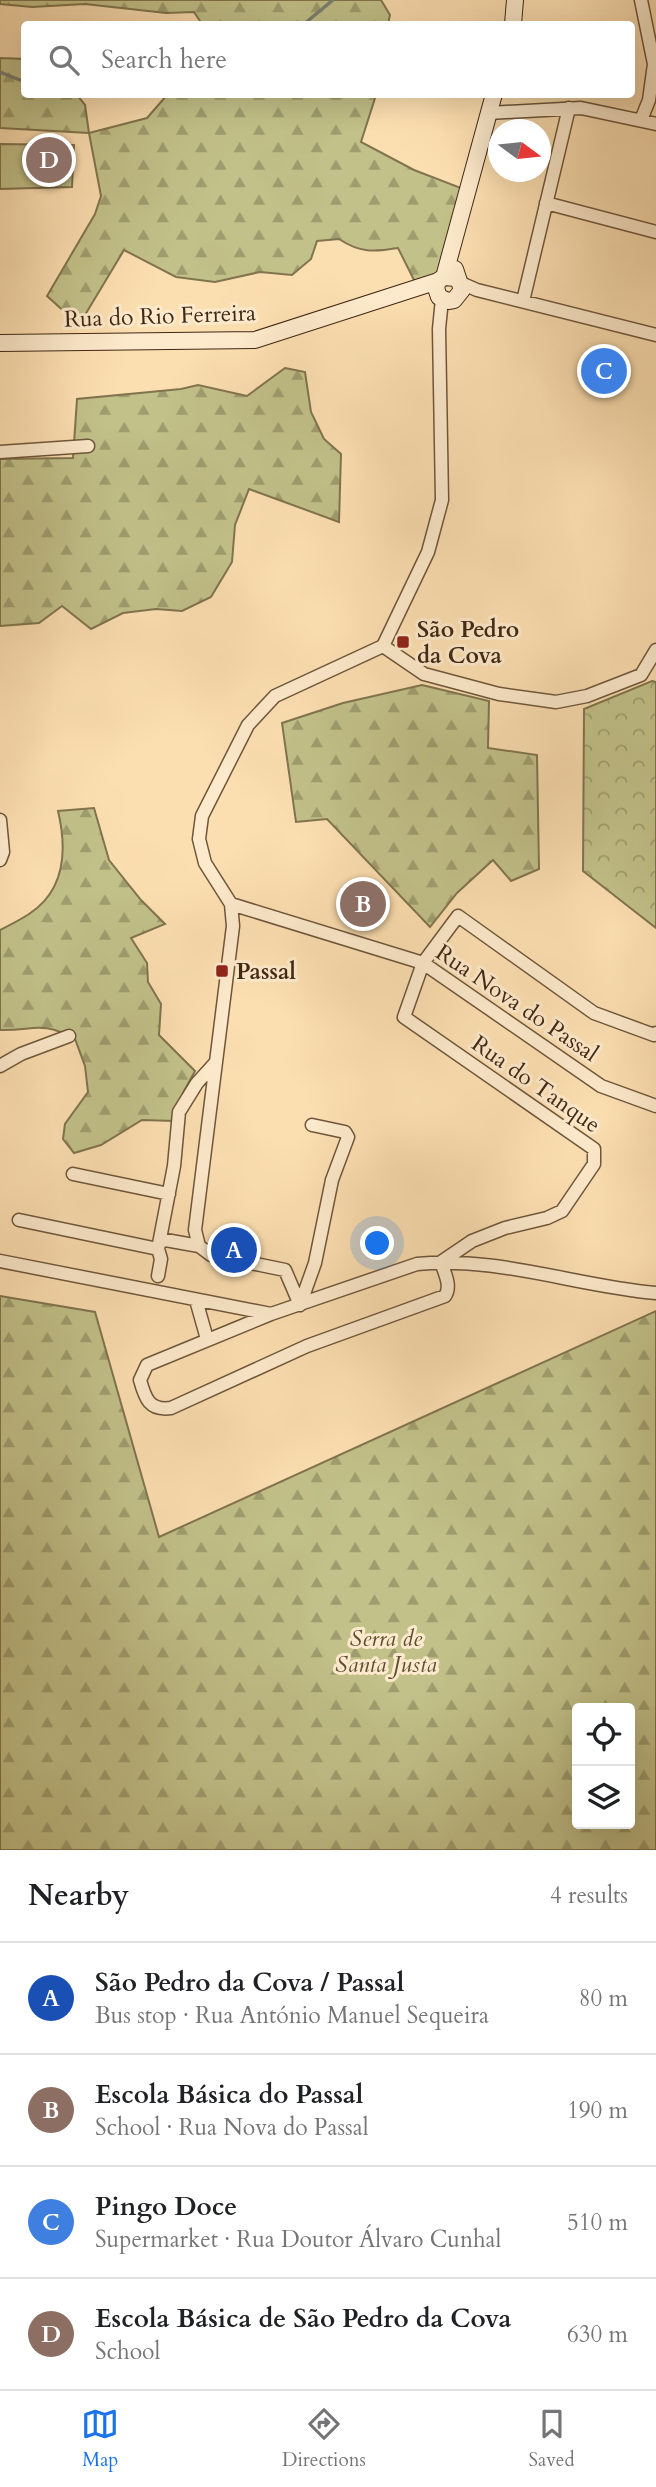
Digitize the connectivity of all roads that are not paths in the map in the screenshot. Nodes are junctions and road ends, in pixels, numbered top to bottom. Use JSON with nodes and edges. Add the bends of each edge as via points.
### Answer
{"nodes":[{"id":1,"x":515,"y":0,"type":"edge"},
{"id":2,"x":640,"y":0,"type":"edge"},
{"id":3,"x":513,"y":21,"type":"edge"},
{"id":4,"x":493,"y":98,"type":"edge"},
{"id":5,"x":569,"y":108,"type":"junction"},
{"id":6,"x":489,"y":113,"type":"junction"},
{"id":7,"x":641,"y":120,"type":"junction"},
{"id":8,"x":656,"y":124,"type":"edge"},
{"id":9,"x":546,"y":203,"type":"junction"},
{"id":10,"x":656,"y":232,"type":"edge"},
{"id":11,"x":449,"y":289,"type":"junction"},
{"id":12,"x":523,"y":301,"type":"junction"},
{"id":13,"x":656,"y":335,"type":"edge"},
{"id":14,"x":0,"y":343,"type":"edge"},
{"id":15,"x":88,"y":446,"type":"dead end"},
{"id":16,"x":0,"y":452,"type":"edge"},
{"id":17,"x":383,"y":646,"type":"junction"},
{"id":18,"x":656,"y":650,"type":"edge"},
{"id":19,"x":651,"y":669,"type":"edge"},
{"id":20,"x":0,"y":820,"type":"edge"},
{"id":21,"x":0,"y":860,"type":"edge"},
{"id":22,"x":231,"y":904,"type":"junction"},
{"id":23,"x":423,"y":963,"type":"junction"},
{"id":24,"x":656,"y":1033,"type":"edge"},
{"id":25,"x":69,"y":1036,"type":"dead end"},
{"id":26,"x":216,"y":1062,"type":"junction"},
{"id":27,"x":0,"y":1066,"type":"edge"},
{"id":28,"x":656,"y":1106,"type":"edge"},
{"id":29,"x":312,"y":1125,"type":"dead end"},
{"id":30,"x":73,"y":1174,"type":"dead end"},
{"id":31,"x":169,"y":1194,"type":"junction"},
{"id":32,"x":19,"y":1220,"type":"dead end"},
{"id":33,"x":159,"y":1244,"type":"junction"},
{"id":34,"x":199,"y":1246,"type":"junction"},
{"id":35,"x":0,"y":1261,"type":"edge"},
{"id":36,"x":441,"y":1262,"type":"junction"},
{"id":37,"x":158,"y":1276,"type":"dead end"},
{"id":38,"x":656,"y":1293,"type":"edge"},
{"id":39,"x":196,"y":1300,"type":"junction"},
{"id":40,"x":300,"y":1305,"type":"junction"},
{"id":41,"x":271,"y":1314,"type":"junction"},
{"id":42,"x":207,"y":1339,"type":"junction"}],
"edges":[{"from":1,"to":3,"type":"street"},
{"from":2,"to":7,"type":"street","via":[[654,64]]},
{"from":4,"to":6,"type":"street"},
{"from":5,"to":6,"type":"street"},
{"from":5,"to":7,"type":"street"},
{"from":5,"to":9,"type":"street"},
{"from":6,"to":11,"type":"street","via":[[452,253]]},
{"from":7,"to":8,"type":"street"},
{"from":9,"to":10,"type":"street"},
{"from":9,"to":12,"type":"street"},
{"from":11,"to":12,"type":"street"},
{"from":11,"to":14,"type":"street","name":"Rua do Rio Ferreira","via":[[400,295],[255,340]]},
{"from":11,"to":17,"type":"street","via":[[439,329],[442,500],[428,552]]},
{"from":12,"to":13,"type":"street"},
{"from":15,"to":16,"type":"street"},
{"from":17,"to":19,"type":"street","via":[[424,674],[499,694],[556,702],[587,696]]},
{"from":17,"to":22,"type":"street","via":[[275,696],[248,725],[202,816],[199,839],[205,863]]},
{"from":18,"to":19,"type":"street"},
{"from":20,"to":21,"type":"street"},
{"from":22,"to":23,"type":"street","name":"Rua Nova do Passal"},
{"from":22,"to":26,"type":"street","via":[[233,926]]},
{"from":23,"to":24,"type":"street","via":[[458,916],[594,1013]]},
{"from":23,"to":28,"type":"street","name":"Rua Nova do Passal","via":[[601,1086]]},
{"from":23,"to":36,"type":"street","name":"Rua do Tanque","via":[[404,1017],[594,1149],[594,1164],[562,1211],[472,1241]]},
{"from":25,"to":27,"type":"street"},
{"from":26,"to":31,"type":"street","via":[[179,1112]]},
{"from":26,"to":34,"type":"street","via":[[195,1230]]},
{"from":29,"to":40,"type":"street","via":[[345,1132],[348,1137],[332,1180]]},
{"from":30,"to":31,"type":"street"},
{"from":31,"to":33,"type":"street"},
{"from":32,"to":33,"type":"street"},
{"from":33,"to":34,"type":"street"},
{"from":33,"to":37,"type":"street"},
{"from":34,"to":40,"type":"street","via":[[211,1255],[285,1270]]},
{"from":35,"to":39,"type":"street"},
{"from":36,"to":38,"type":"street","via":[[474,1263]]},
{"from":36,"to":40,"type":"street","via":[[417,1264]]},
{"from":36,"to":42,"type":"street","via":[[449,1291],[445,1296],[307,1346],[171,1408],[161,1410],[145,1400],[140,1380],[147,1365]]},
{"from":39,"to":41,"type":"street"},
{"from":39,"to":42,"type":"street"},
{"from":40,"to":41,"type":"street"},
{"from":41,"to":42,"type":"street"}]}
